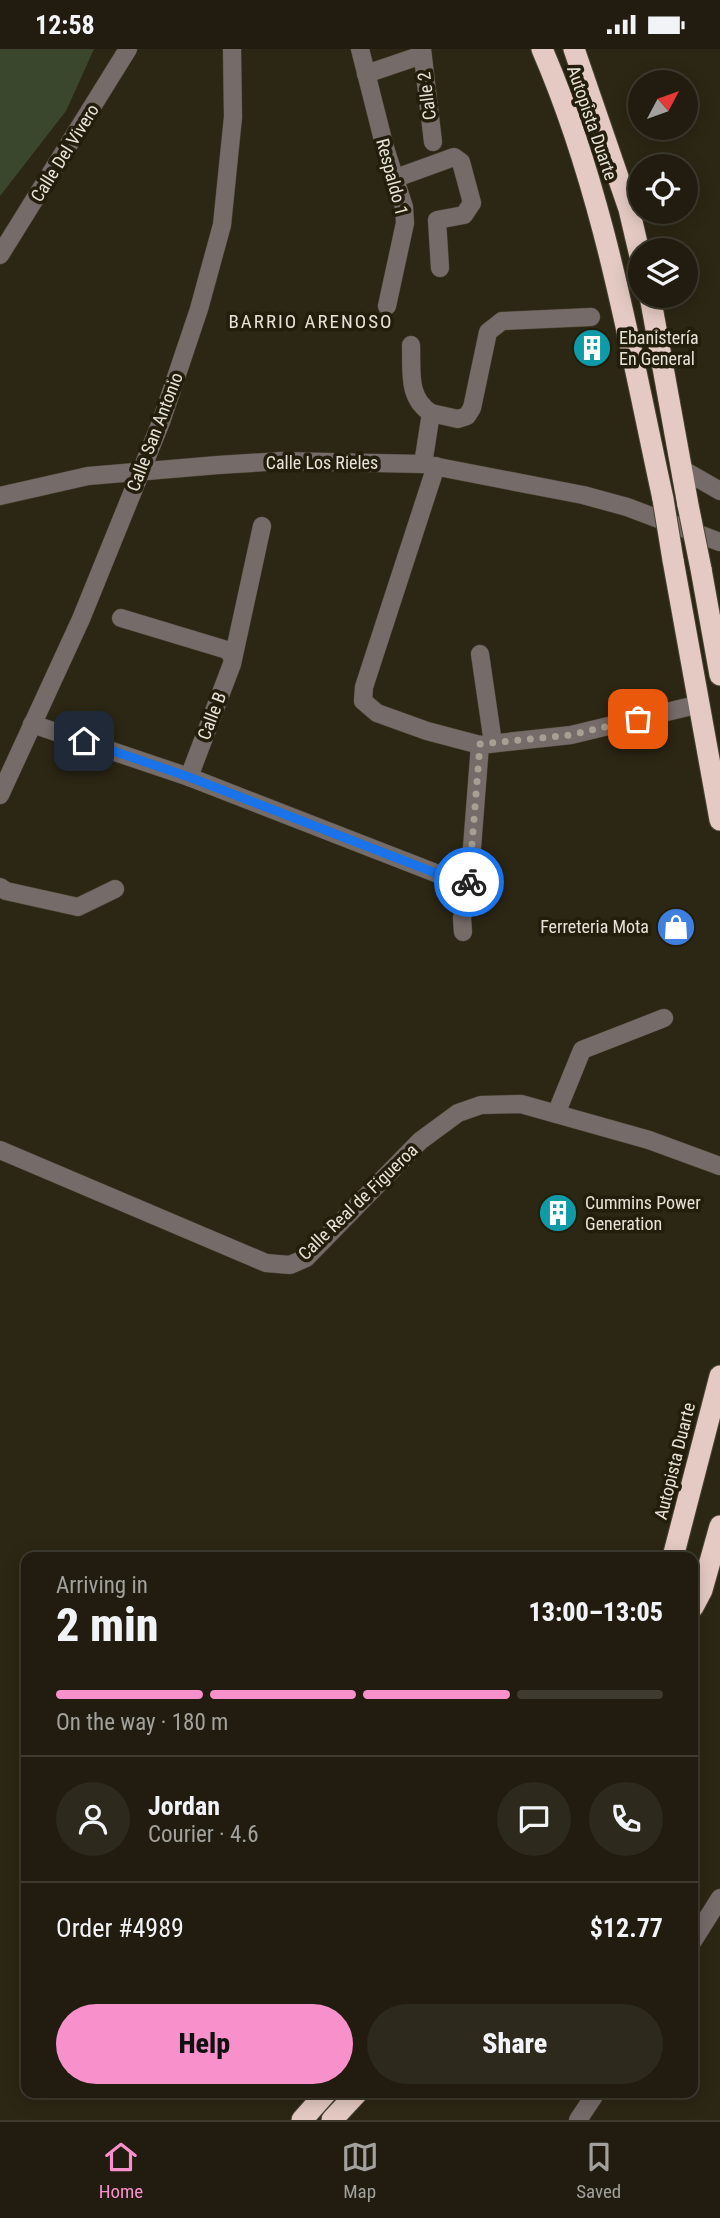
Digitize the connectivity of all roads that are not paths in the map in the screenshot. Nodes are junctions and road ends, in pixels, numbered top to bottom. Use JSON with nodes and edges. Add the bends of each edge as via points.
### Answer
{"nodes":[{"id":1,"x":128,"y":49,"type":"edge"},
{"id":2,"x":232,"y":49,"type":"edge"},
{"id":3,"x":360,"y":49,"type":"edge"},
{"id":4,"x":542,"y":49,"type":"edge"},
{"id":5,"x":574,"y":49,"type":"edge"},
{"id":6,"x":422,"y":52,"type":"edge"},
{"id":7,"x":366,"y":75,"type":"junction"},
{"id":8,"x":433,"y":142,"type":"dead end"},
{"id":9,"x":396,"y":178,"type":"junction"},
{"id":10,"x":636,"y":238,"type":"edge"},
{"id":11,"x":0,"y":255,"type":"edge"},
{"id":12,"x":440,"y":268,"type":"dead end"},
{"id":13,"x":387,"y":306,"type":"dead end"},
{"id":14,"x":652,"y":308,"type":"edge"},
{"id":15,"x":591,"y":317,"type":"dead end"},
{"id":16,"x":411,"y":345,"type":"dead end"},
{"id":17,"x":430,"y":413,"type":"junction"},
{"id":18,"x":430,"y":465,"type":"junction"},
{"id":19,"x":680,"y":468,"type":"junction"},
{"id":20,"x":139,"y":474,"type":"junction"},
{"id":21,"x":720,"y":491,"type":"edge"},
{"id":22,"x":0,"y":496,"type":"edge"},
{"id":23,"x":262,"y":526,"type":"dead end"},
{"id":24,"x":720,"y":542,"type":"edge"},
{"id":25,"x":121,"y":618,"type":"dead end"},
{"id":26,"x":480,"y":654,"type":"dead end"},
{"id":27,"x":232,"y":656,"type":"junction"},
{"id":28,"x":720,"y":675,"type":"edge"},
{"id":29,"x":699,"y":704,"type":"junction"},
{"id":30,"x":32,"y":724,"type":"junction"},
{"id":31,"x":486,"y":744,"type":"junction"},
{"id":32,"x":189,"y":777,"type":"junction"},
{"id":33,"x":0,"y":795,"type":"edge"},
{"id":34,"x":720,"y":820,"type":"edge"},
{"id":35,"x":469,"y":886,"type":"junction"},
{"id":36,"x":0,"y":887,"type":"edge"},
{"id":37,"x":115,"y":889,"type":"dead end"},
{"id":38,"x":463,"y":932,"type":"dead end"},
{"id":39,"x":664,"y":1018,"type":"dead end"},
{"id":40,"x":556,"y":1114,"type":"junction"},
{"id":41,"x":0,"y":1150,"type":"edge"},
{"id":42,"x":720,"y":1166,"type":"edge"},
{"id":43,"x":720,"y":1376,"type":"edge"},
{"id":44,"x":720,"y":1526,"type":"edge"},
{"id":45,"x":674,"y":1552,"type":"edge"},
{"id":46,"x":698,"y":1598,"type":"edge"},
{"id":47,"x":720,"y":1898,"type":"edge"},
{"id":48,"x":698,"y":1933,"type":"edge"},
{"id":49,"x":322,"y":2098,"type":"edge"},
{"id":50,"x":354,"y":2098,"type":"edge"},
{"id":51,"x":593,"y":2098,"type":"edge"},
{"id":52,"x":342,"y":2117,"type":"edge"},
{"id":53,"x":302,"y":2120,"type":"edge"},
{"id":54,"x":579,"y":2120,"type":"edge"}],
"edges":[{"from":1,"to":11,"type":"street","name":"Calle Del Vivero"},
{"from":2,"to":20,"type":"street","name":"Calle San Antonio","via":[[233,117],[222,225],[166,409]]},
{"from":3,"to":7,"type":"street","name":"Respaldo 1"},
{"from":4,"to":29,"type":"highway","name":"Autopista Duarte","bridge":true,"via":[[579,144],[603,233],[663,499]]},
{"from":5,"to":10,"type":"highway","name":"Autopista Duarte"},
{"from":6,"to":7,"type":"street"},
{"from":6,"to":8,"type":"street","name":"Calle 2"},
{"from":7,"to":9,"type":"street","name":"Respaldo 1"},
{"from":9,"to":12,"type":"street","via":[[454,157],[461,162],[472,203],[464,215],[437,220]]},
{"from":9,"to":13,"type":"street","name":"Respaldo 1","via":[[405,223]]},
{"from":14,"to":19,"type":"highway"},
{"from":15,"to":17,"type":"street","via":[[494,325],[488,332],[467,416],[458,419]]},
{"from":16,"to":17,"type":"street","via":[[414,395]]},
{"from":17,"to":18,"type":"street"},
{"from":18,"to":20,"type":"street","name":"Calle Los Rieles","via":[[282,461]]},
{"from":18,"to":24,"type":"street","name":"Calle Los Rieles","via":[[583,495]]},
{"from":18,"to":31,"type":"street","via":[[363,701],[377,713],[427,731]]},
{"from":19,"to":21,"type":"street"},
{"from":19,"to":28,"type":"highway","bridge":true},
{"from":20,"to":22,"type":"street","name":"Calle Los Rieles","via":[[88,476]]},
{"from":20,"to":30,"type":"street","name":"Calle San Antonio","via":[[81,619]]},
{"from":23,"to":27,"type":"street","name":"Calle B","via":[[240,637]]},
{"from":25,"to":27,"type":"street","via":[[227,650]]},
{"from":26,"to":31,"type":"street"},
{"from":27,"to":32,"type":"street","name":"Calle B"},
{"from":29,"to":31,"type":"street","via":[[571,735]]},
{"from":29,"to":34,"type":"highway"},
{"from":30,"to":32,"type":"street"},
{"from":30,"to":33,"type":"street","name":"Calle San Antonio"},
{"from":31,"to":35,"type":"street"},
{"from":32,"to":35,"type":"street"},
{"from":35,"to":38,"type":"street"},
{"from":36,"to":37,"type":"street","via":[[78,907]]},
{"from":39,"to":40,"type":"street","via":[[582,1050]]},
{"from":40,"to":41,"type":"street","name":"Calle Real de Figueroa","via":[[521,1104],[481,1105],[458,1113],[420,1141],[306,1258],[290,1265],[266,1263]]},
{"from":40,"to":42,"type":"street","name":"Calle Real de Figueroa"},
{"from":43,"to":45,"type":"highway","name":"Autopista Duarte"},
{"from":44,"to":46,"type":"highway"},
{"from":47,"to":48,"type":"street"},
{"from":49,"to":53,"type":"highway"},
{"from":50,"to":52,"type":"highway"},
{"from":51,"to":54,"type":"street"}]}
